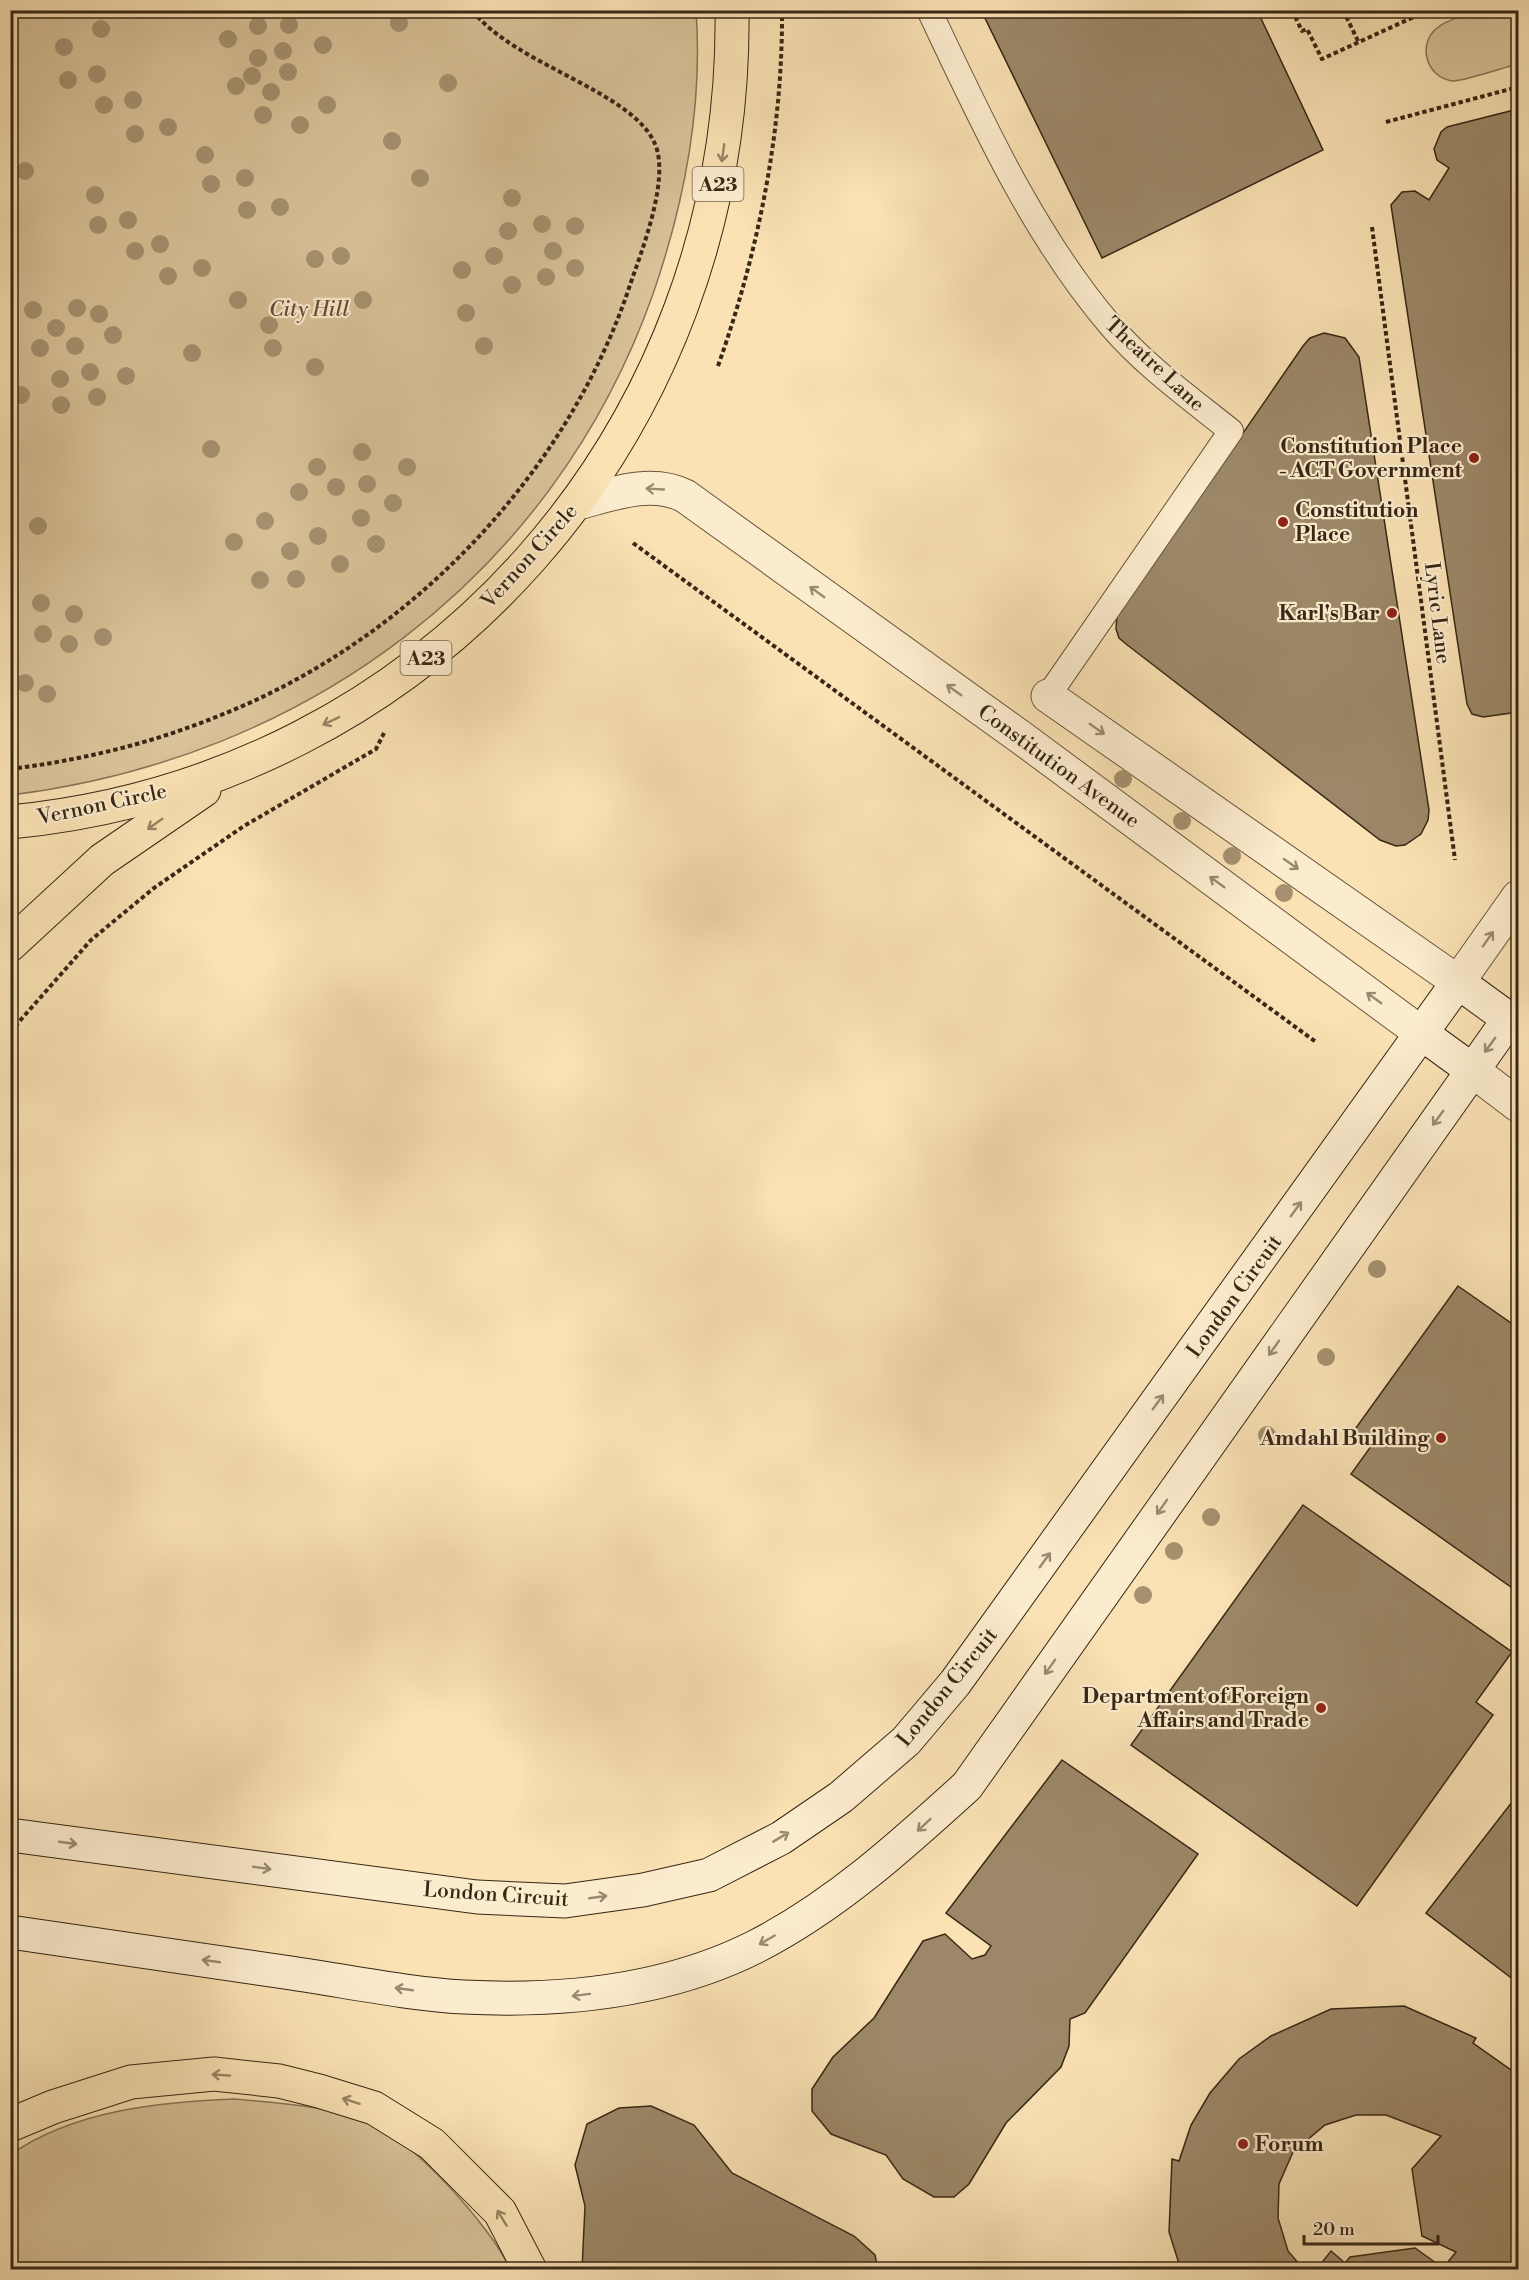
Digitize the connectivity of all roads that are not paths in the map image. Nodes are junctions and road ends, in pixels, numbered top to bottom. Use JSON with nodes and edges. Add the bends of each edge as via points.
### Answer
{"nodes":[{"id":1,"x":732,"y":10,"type":"edge"},
{"id":2,"x":929,"y":10,"type":"edge"},
{"id":3,"x":578,"y":503,"type":"junction"},
{"id":4,"x":1048,"y":696,"type":"joint"},
{"id":5,"x":238,"y":767,"type":"junction"},
{"id":6,"x":10,"y":822,"type":"edge"},
{"id":7,"x":1518,"y":897,"type":"edge"},
{"id":8,"x":10,"y":945,"type":"edge"},
{"id":9,"x":1458,"y":982,"type":"junction"},
{"id":10,"x":1515,"y":1017,"type":"edge"},
{"id":11,"x":1421,"y":1033,"type":"junction"},
{"id":12,"x":1472,"y":1070,"type":"junction"},
{"id":13,"x":1518,"y":1105,"type":"edge"},
{"id":14,"x":10,"y":1835,"type":"edge"},
{"id":15,"x":10,"y":1932,"type":"edge"},
{"id":16,"x":10,"y":2125,"type":"edge"},
{"id":17,"x":530,"y":2270,"type":"edge"}],
"edges":[{"from":1,"to":3,"type":"highway","name":"Vernon Circle","number":"A23","one_way":true,"via":[[731,80],[722,160],[695,273],[666,351],[627,428]]},
{"from":2,"to":4,"type":"lane","name":"Theatre Lane","via":[[987,133],[1073,279],[1159,373],[1231,431]]},
{"from":3,"to":5,"type":"highway","name":"Vernon Circle","number":"A23","one_way":true,"via":[[501,591],[420,663],[344,714]]},
{"from":11,"to":3,"type":"main road","name":"Constitution Avenue","one_way":true,"via":[[685,496],[672,490],[649,488]]},
{"from":4,"to":9,"type":"main road","one_way":true},
{"from":5,"to":6,"type":"highway","name":"Vernon Circle","number":"A23","via":[[122,804]]},
{"from":5,"to":8,"type":"highway","number":"A23","one_way":true,"via":[[102,860]]},
{"from":9,"to":7,"type":"main road","name":"London Circuit","one_way":true},
{"from":9,"to":10,"type":"main road"},
{"from":9,"to":11,"type":"main road","name":"London Circuit"},
{"from":10,"to":12,"type":"main road","one_way":true},
{"from":11,"to":12,"type":"main road","name":"Constitution Avenue"},
{"from":14,"to":11,"type":"main road","name":"London Circuit","one_way":true,"via":[[477,1897],[565,1901],[644,1890],[709,1875],[781,1838],[840,1797],[906,1741],[955,1683]]},
{"from":12,"to":13,"type":"main road","name":"Constitution Avenue"},
{"from":12,"to":15,"type":"main road","one_way":true,"via":[[967,1785],[867,1875],[810,1915],[753,1948],[689,1973],[635,1988],[548,1999],[462,1997]]},
{"from":17,"to":16,"type":"highway","one_way":true,"via":[[500,2212],[432,2144],[374,2108],[319,2091],[279,2081],[214,2074],[131,2082]]}]}
